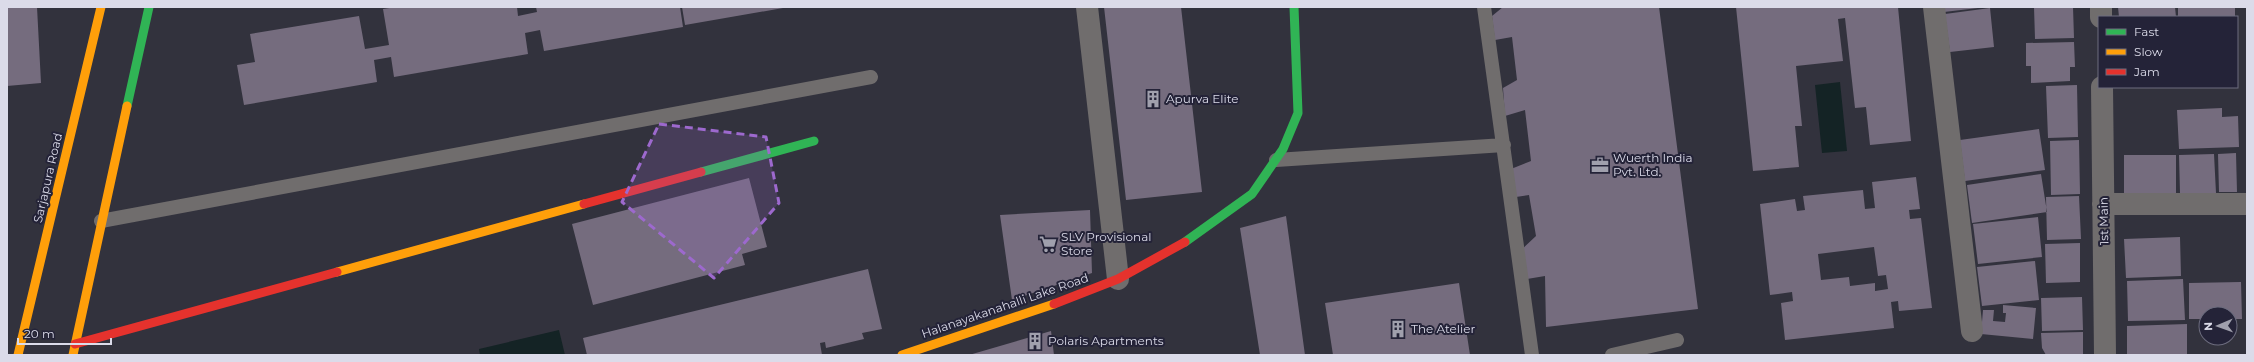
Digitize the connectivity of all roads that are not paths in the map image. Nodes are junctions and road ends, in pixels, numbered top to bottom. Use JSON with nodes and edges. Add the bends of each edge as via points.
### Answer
{"nodes":[{"id":1,"x":101,"y":7,"type":"edge"},
{"id":2,"x":149,"y":7,"type":"edge"},
{"id":3,"x":1087,"y":7,"type":"edge"},
{"id":4,"x":1294,"y":7,"type":"edge"},
{"id":5,"x":1484,"y":7,"type":"edge"},
{"id":6,"x":1934,"y":7,"type":"edge"},
{"id":7,"x":871,"y":77,"type":"dead end"},
{"id":8,"x":2102,"y":88,"type":"edge"},
{"id":9,"x":814,"y":141,"type":"dead end"},
{"id":10,"x":1504,"y":145,"type":"junction"},
{"id":11,"x":1276,"y":160,"type":"junction"},
{"id":12,"x":2104,"y":204,"type":"junction"},
{"id":13,"x":2247,"y":204,"type":"edge"},
{"id":14,"x":101,"y":221,"type":"junction"},
{"id":15,"x":1118,"y":278,"type":"junction"},
{"id":16,"x":1972,"y":331,"type":"dead end"},
{"id":17,"x":1676,"y":340,"type":"dead end"},
{"id":18,"x":75,"y":344,"type":"junction"},
{"id":19,"x":904,"y":354,"type":"edge"},
{"id":20,"x":18,"y":355,"type":"edge"},
{"id":21,"x":73,"y":355,"type":"edge"},
{"id":22,"x":1532,"y":355,"type":"edge"},
{"id":23,"x":1612,"y":355,"type":"edge"},
{"id":24,"x":2105,"y":355,"type":"edge"}],
"edges":[{"from":1,"to":20,"type":"street","name":"Sarjapura Road"},
{"from":2,"to":14,"type":"street"},
{"from":3,"to":15,"type":"street"},
{"from":4,"to":11,"type":"street","name":"Halanayakanahalli Lake Road","via":[[1298,113]]},
{"from":5,"to":10,"type":"lane"},
{"from":6,"to":16,"type":"street"},
{"from":7,"to":14,"type":"lane"},
{"from":8,"to":12,"type":"street","name":"1st Main"},
{"from":9,"to":18,"type":"street"},
{"from":10,"to":11,"type":"lane"},
{"from":10,"to":22,"type":"lane"},
{"from":11,"to":15,"type":"street","name":"Halanayakanahalli Lake Road","via":[[1252,194],[1189,240]]},
{"from":12,"to":13,"type":"street"},
{"from":12,"to":24,"type":"street","name":"1st Main"},
{"from":14,"to":18,"type":"street"},
{"from":15,"to":19,"type":"street","name":"Halanayakanahalli Lake Road","via":[[1029,313]]},
{"from":17,"to":23,"type":"lane"},
{"from":18,"to":21,"type":"street"}]}
